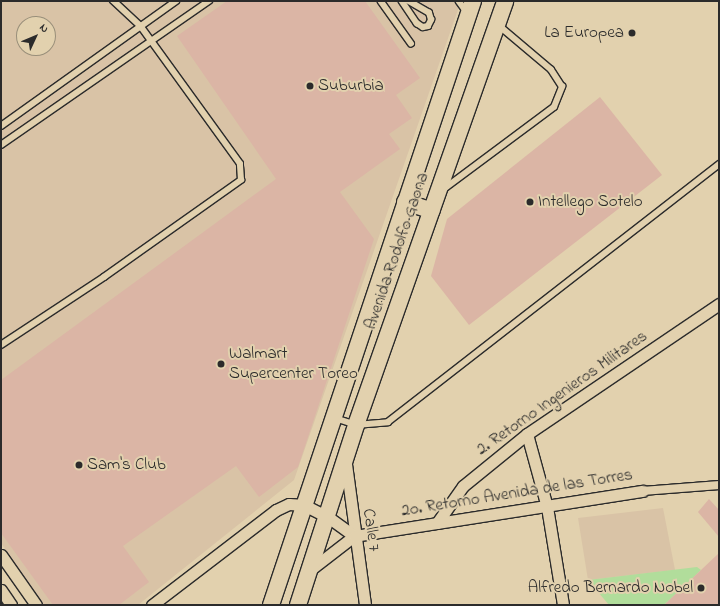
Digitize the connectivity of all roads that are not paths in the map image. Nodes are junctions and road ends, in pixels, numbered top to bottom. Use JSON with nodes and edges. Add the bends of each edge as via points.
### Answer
{"nodes":[{"id":1,"x":113,"y":1,"type":"edge"},
{"id":2,"x":176,"y":1,"type":"edge"},
{"id":3,"x":209,"y":1,"type":"edge"},
{"id":4,"x":381,"y":1,"type":"edge"},
{"id":5,"x":402,"y":1,"type":"edge"},
{"id":6,"x":408,"y":1,"type":"edge"},
{"id":7,"x":459,"y":1,"type":"edge"},
{"id":8,"x":505,"y":1,"type":"edge"},
{"id":9,"x":470,"y":8,"type":"edge"},
{"id":10,"x":497,"y":25,"type":"junction"},
{"id":11,"x":141,"y":27,"type":"junction"},
{"id":12,"x":151,"y":41,"type":"junction"},
{"id":13,"x":412,"y":43,"type":"dead end"},
{"id":14,"x":1,"y":126,"type":"edge"},
{"id":15,"x":1,"y":145,"type":"edge"},
{"id":16,"x":719,"y":164,"type":"edge"},
{"id":17,"x":438,"y":194,"type":"junction"},
{"id":18,"x":405,"y":202,"type":"junction"},
{"id":19,"x":432,"y":211,"type":"junction"},
{"id":20,"x":719,"y":304,"type":"edge"},
{"id":21,"x":1,"y":345,"type":"edge"},
{"id":22,"x":333,"y":417,"type":"junction"},
{"id":23,"x":356,"y":425,"type":"junction"},
{"id":24,"x":527,"y":434,"type":"junction"},
{"id":25,"x":345,"y":460,"type":"junction"},
{"id":26,"x":719,"y":485,"type":"edge"},
{"id":27,"x":643,"y":490,"type":"joint"},
{"id":28,"x":304,"y":505,"type":"junction"},
{"id":29,"x":547,"y":507,"type":"junction"},
{"id":30,"x":328,"y":517,"type":"junction"},
{"id":31,"x":437,"y":523,"type":"junction"},
{"id":32,"x":354,"y":536,"type":"junction"},
{"id":33,"x":1,"y":555,"type":"edge"},
{"id":34,"x":310,"y":570,"type":"junction"},
{"id":35,"x":1,"y":590,"type":"edge"},
{"id":36,"x":11,"y":605,"type":"edge"},
{"id":37,"x":36,"y":605,"type":"edge"},
{"id":38,"x":152,"y":605,"type":"edge"},
{"id":39,"x":271,"y":605,"type":"edge"},
{"id":40,"x":298,"y":605,"type":"edge"},
{"id":41,"x":365,"y":605,"type":"edge"},
{"id":42,"x":563,"y":605,"type":"edge"}],
"edges":[{"from":1,"to":11,"type":"lane"},
{"from":2,"to":11,"type":"lane"},
{"from":3,"to":12,"type":"lane"},
{"from":4,"to":13,"type":"lane"},
{"from":5,"to":6,"type":"lane","via":[[417,23],[423,27],[428,26],[431,20],[429,14]]},
{"from":7,"to":9,"type":"lane"},
{"from":8,"to":10,"type":"main road","name":"Avenida Rodolfo Gaona"},
{"from":9,"to":18,"type":"main road","name":"Avenida Rodolfo Gaona"},
{"from":10,"to":17,"type":"main road","name":"Avenida Rodolfo Gaona"},
{"from":10,"to":17,"type":"lane","via":[[551,70],[562,87],[554,107]]},
{"from":11,"to":12,"type":"lane"},
{"from":11,"to":14,"type":"lane"},
{"from":12,"to":15,"type":"lane"},
{"from":12,"to":21,"type":"lane","via":[[240,164],[241,180],[104,277]]},
{"from":16,"to":23,"type":"lane","via":[[388,422]]},
{"from":17,"to":19,"type":"main road","name":"Avenida Rodolfo Gaona"},
{"from":18,"to":19,"type":"main road"},
{"from":18,"to":22,"type":"main road","name":"Avenida Rodolfo Gaona"},
{"from":19,"to":23,"type":"main road","name":"Avenida Rodolfo Gaona"},
{"from":20,"to":24,"type":"street","name":"2. Retorno Ingenieros Militares"},
{"from":22,"to":23,"type":"lane"},
{"from":22,"to":28,"type":"main road","name":"Avenida Rodolfo Gaona"},
{"from":23,"to":25,"type":"main road","name":"Avenida Rodolfo Gaona"},
{"from":24,"to":29,"type":"street"},
{"from":24,"to":31,"type":"street","name":"2. Retorno Ingenieros Militares","via":[[462,486]]},
{"from":25,"to":30,"type":"main road","name":"Avenida Rodolfo Gaona"},
{"from":25,"to":32,"type":"street","name":"Calle 7"},
{"from":26,"to":27,"type":"street","name":"2o. Retorno Avenida de las Torres"},
{"from":27,"to":29,"type":"street","name":"2o. Retorno Avenida de las Torres"},
{"from":28,"to":30,"type":"street"},
{"from":28,"to":38,"type":"street","via":[[289,504],[276,510]]},
{"from":28,"to":39,"type":"main road","name":"Avenida Rodolfo Gaona"},
{"from":29,"to":31,"type":"street","name":"2o. Retorno Avenida de las Torres"},
{"from":29,"to":42,"type":"street"},
{"from":30,"to":32,"type":"street"},
{"from":30,"to":34,"type":"main road","name":"Avenida Rodolfo Gaona"},
{"from":31,"to":32,"type":"street","name":"2o. Retorno Avenida de las Torres"},
{"from":32,"to":34,"type":"street"},
{"from":32,"to":41,"type":"street","name":"Calle 7"},
{"from":33,"to":37,"type":"street"},
{"from":34,"to":40,"type":"main road","name":"Avenida Rodolfo Gaona"},
{"from":35,"to":36,"type":"street"}]}
